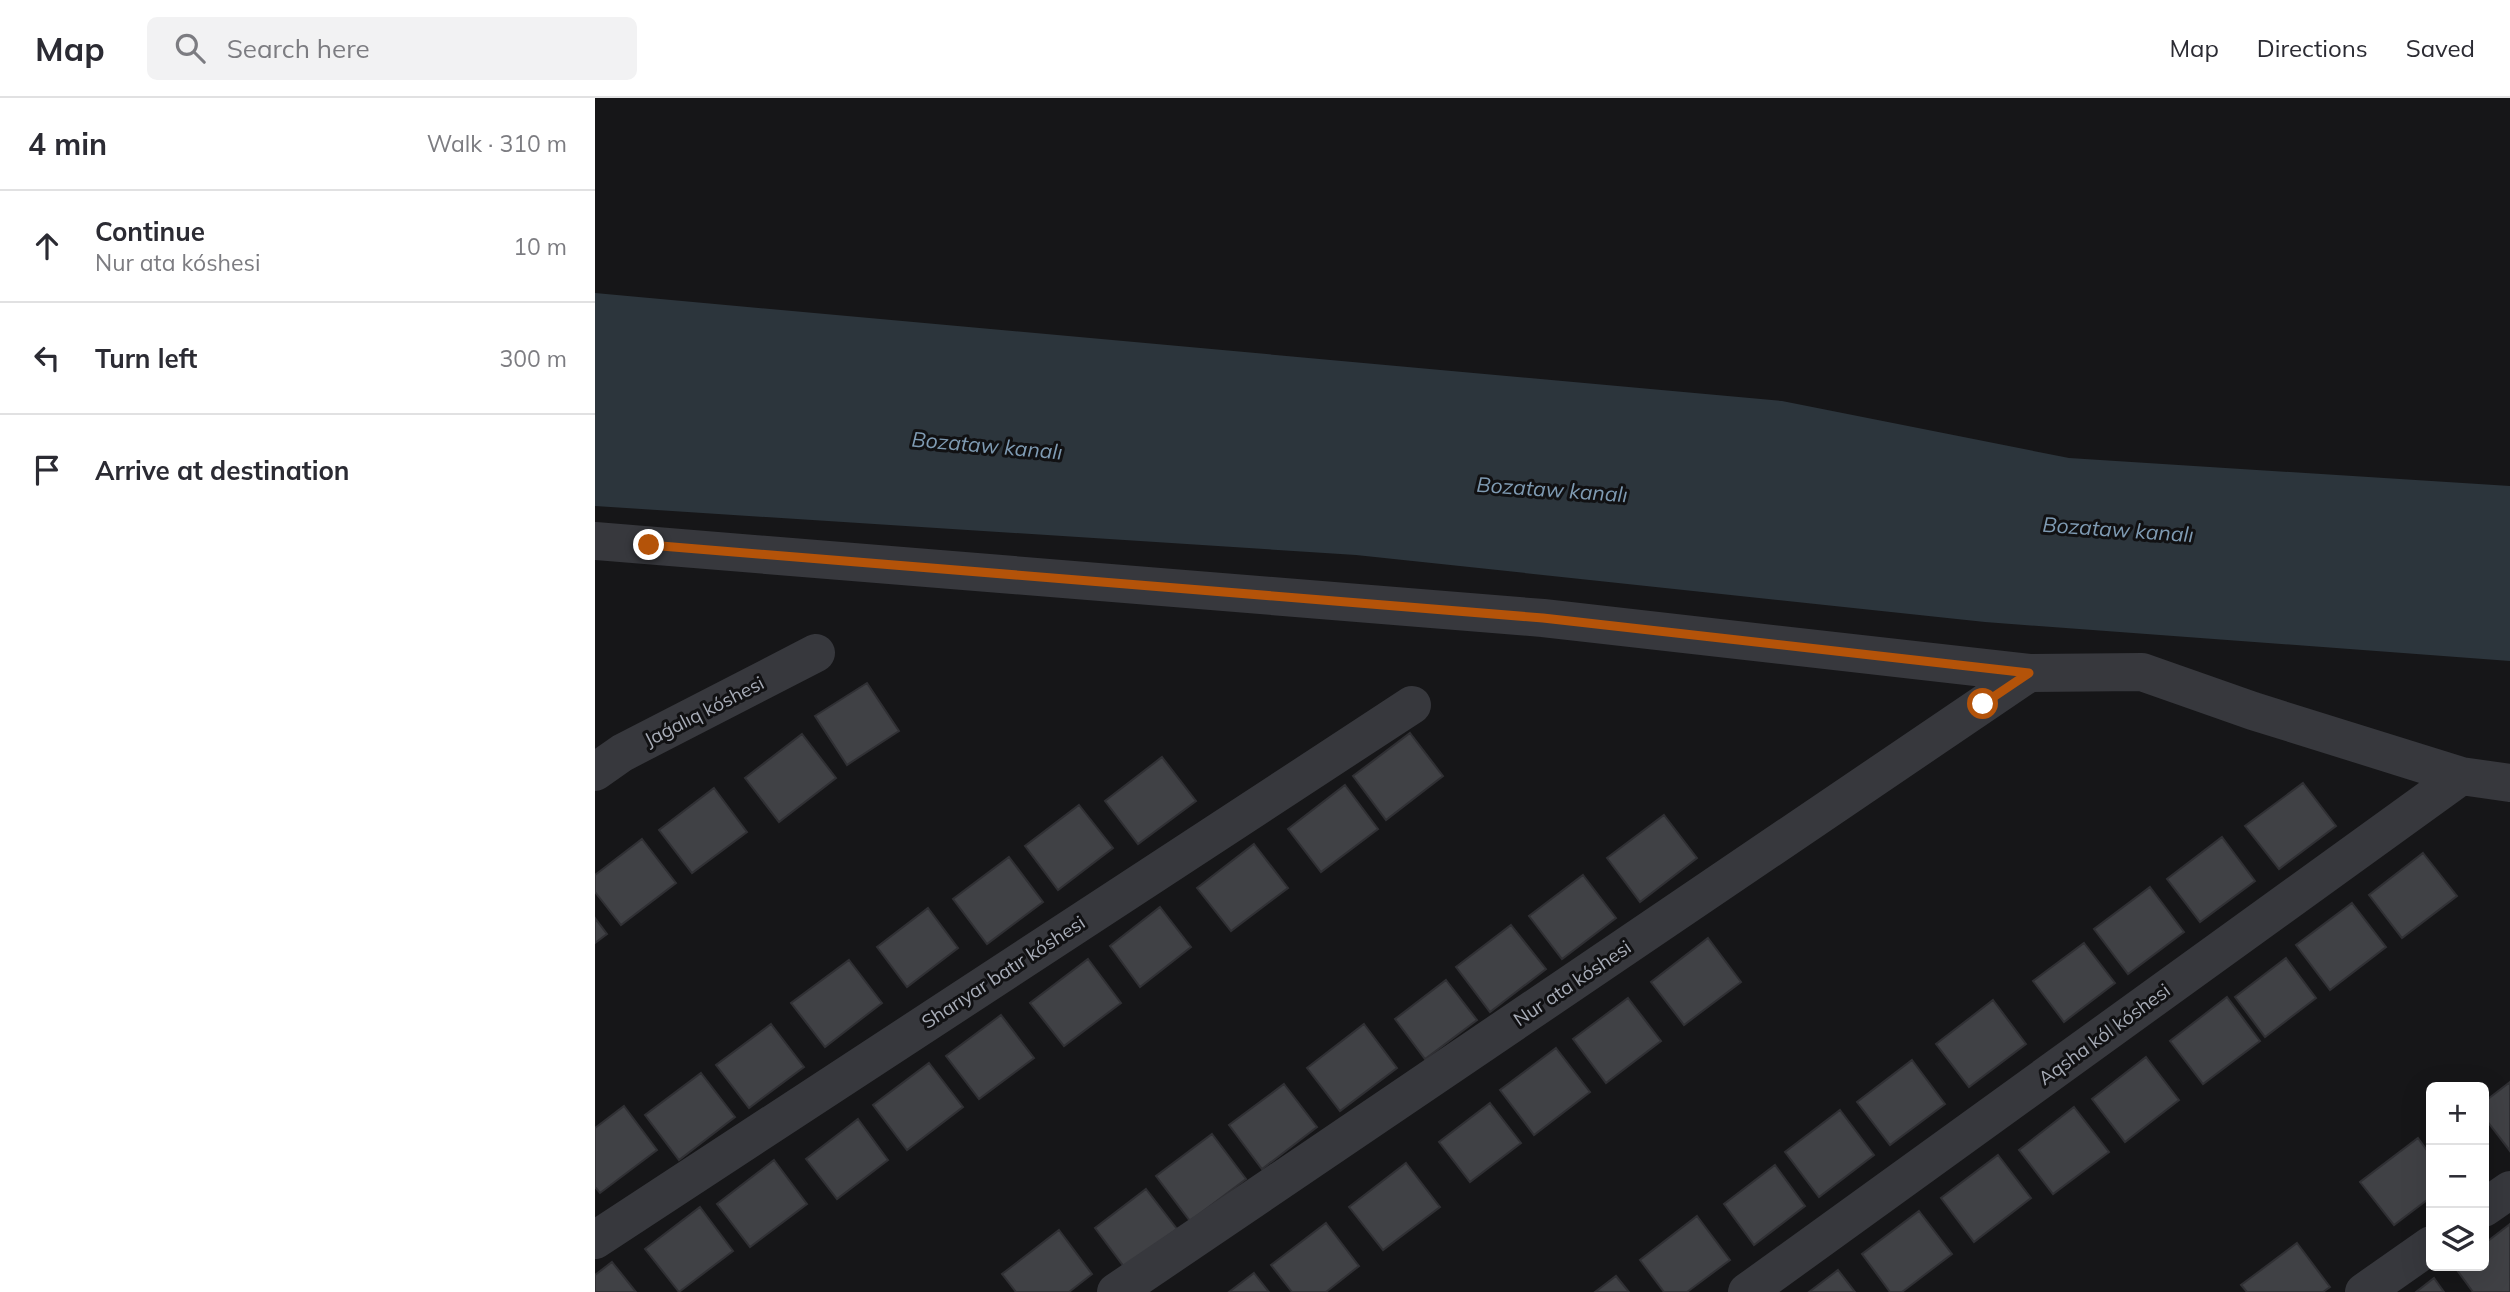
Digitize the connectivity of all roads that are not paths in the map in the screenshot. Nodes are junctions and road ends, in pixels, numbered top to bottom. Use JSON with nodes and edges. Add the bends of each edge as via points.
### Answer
{"nodes":[{"id":1,"x":595,"y":541,"type":"edge"},
{"id":2,"x":816,"y":653,"type":"dead end"},
{"id":3,"x":2029,"y":673,"type":"junction"},
{"id":4,"x":1412,"y":705,"type":"dead end"},
{"id":5,"x":595,"y":772,"type":"edge"},
{"id":6,"x":2461,"y":776,"type":"junction"},
{"id":7,"x":2510,"y":783,"type":"edge"},
{"id":8,"x":2510,"y":1190,"type":"edge"},
{"id":9,"x":2489,"y":1205,"type":"edge"},
{"id":10,"x":595,"y":1240,"type":"edge"},
{"id":11,"x":2426,"y":1249,"type":"edge"},
{"id":12,"x":1116,"y":1292,"type":"edge"},
{"id":13,"x":1747,"y":1292,"type":"edge"},
{"id":14,"x":2364,"y":1292,"type":"edge"}],
"edges":[{"from":1,"to":3,"type":"street","via":[[1543,618]]},
{"from":2,"to":5,"type":"street","name":"Jaǵalıq kóshesi","via":[[622,753]]},
{"from":3,"to":6,"type":"street","via":[[2142,672]]},
{"from":3,"to":12,"type":"street","name":"Nur ata kóshesi"},
{"from":4,"to":10,"type":"street","name":"Sharıyar batır kóshesi"},
{"from":6,"to":7,"type":"street"},
{"from":6,"to":13,"type":"street","name":"Aqsha kól kóshesi"},
{"from":8,"to":9,"type":"street"},
{"from":11,"to":14,"type":"street"}]}
